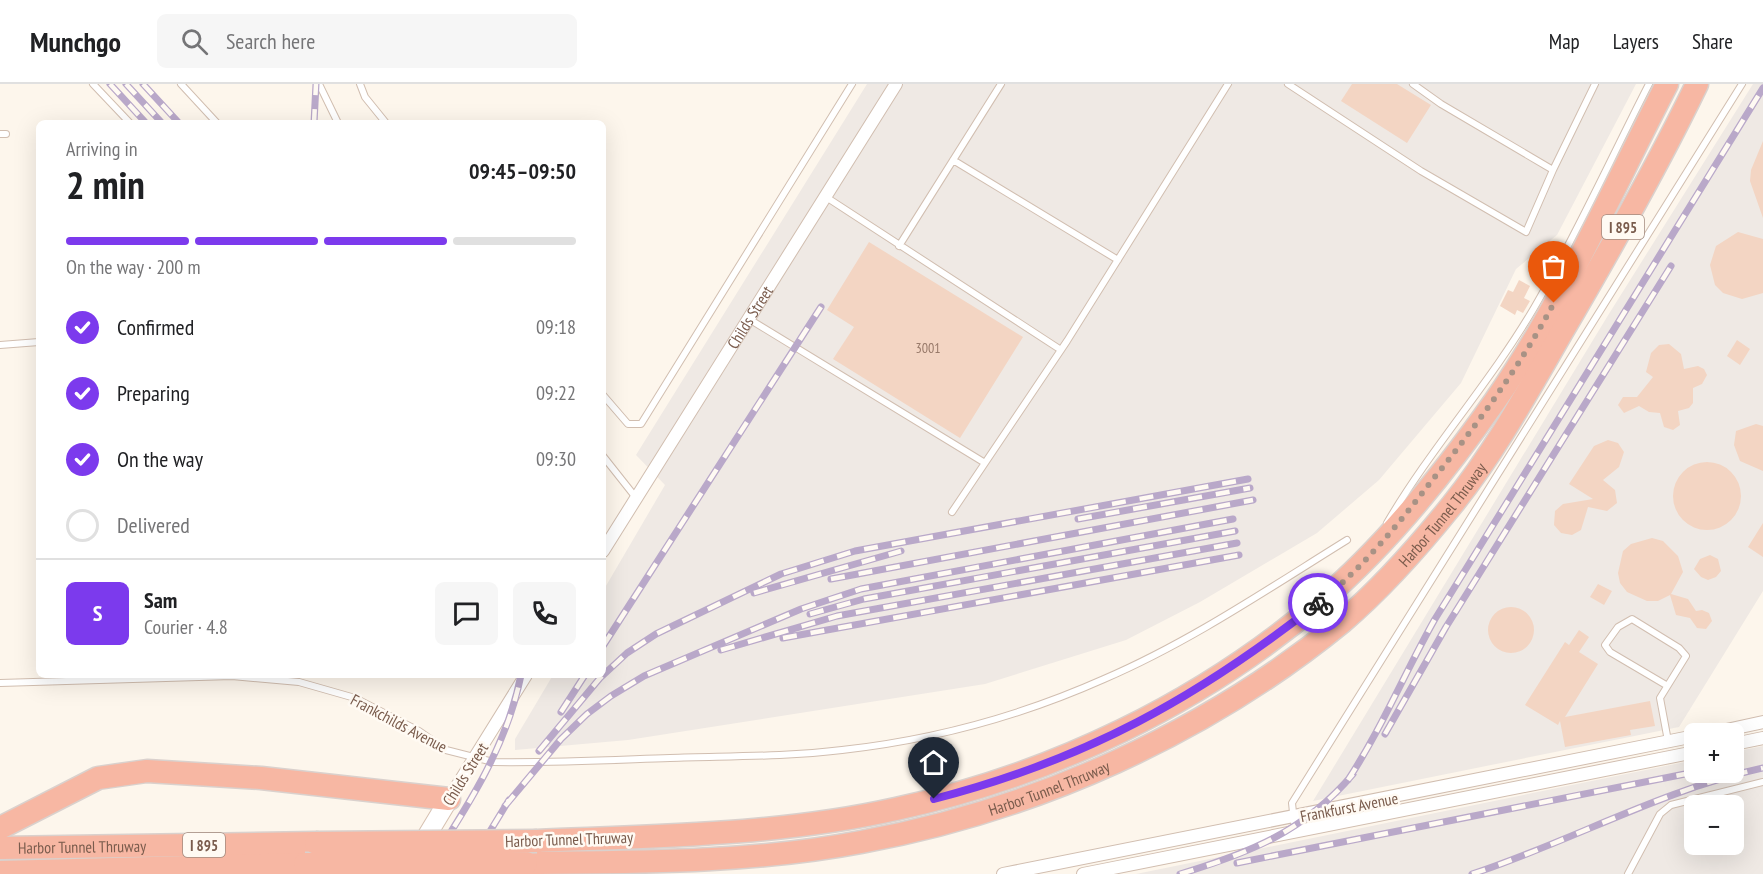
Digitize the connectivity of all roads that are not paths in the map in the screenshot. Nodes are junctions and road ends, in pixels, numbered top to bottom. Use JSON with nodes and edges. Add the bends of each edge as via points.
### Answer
{"nodes":[{"id":1,"x":93,"y":84,"type":"edge"},
{"id":2,"x":181,"y":84,"type":"edge"},
{"id":3,"x":319,"y":84,"type":"edge"},
{"id":4,"x":360,"y":84,"type":"edge"},
{"id":5,"x":852,"y":84,"type":"edge"},
{"id":6,"x":896,"y":84,"type":"edge"},
{"id":7,"x":1001,"y":84,"type":"edge"},
{"id":8,"x":1228,"y":84,"type":"edge"},
{"id":9,"x":1288,"y":84,"type":"edge"},
{"id":10,"x":1413,"y":84,"type":"edge"},
{"id":11,"x":1595,"y":84,"type":"edge"},
{"id":12,"x":1649,"y":84,"type":"edge"},
{"id":13,"x":1667,"y":84,"type":"edge"},
{"id":14,"x":1697,"y":84,"type":"edge"},
{"id":15,"x":1742,"y":84,"type":"edge"},
{"id":16,"x":127,"y":120,"type":"edge"},
{"id":17,"x":214,"y":120,"type":"edge"},
{"id":18,"x":337,"y":120,"type":"edge"},
{"id":19,"x":384,"y":120,"type":"edge"},
{"id":20,"x":953,"y":160,"type":"junction"},
{"id":21,"x":1553,"y":170,"type":"junction"},
{"id":22,"x":826,"y":197,"type":"junction"},
{"id":23,"x":899,"y":246,"type":"junction"},
{"id":24,"x":1118,"y":260,"type":"junction"},
{"id":25,"x":749,"y":319,"type":"junction"},
{"id":26,"x":36,"y":342,"type":"edge"},
{"id":27,"x":0,"y":345,"type":"edge"},
{"id":28,"x":1062,"y":350,"type":"junction"},
{"id":29,"x":1534,"y":361,"type":"junction"},
{"id":30,"x":606,"y":398,"type":"edge"},
{"id":31,"x":606,"y":460,"type":"edge"},
{"id":32,"x":985,"y":463,"type":"junction"},
{"id":33,"x":638,"y":499,"type":"junction"},
{"id":34,"x":952,"y":512,"type":"dead end"},
{"id":35,"x":1347,"y":540,"type":"dead end"},
{"id":36,"x":606,"y":543,"type":"edge"},
{"id":37,"x":166,"y":678,"type":"edge"},
{"id":38,"x":254,"y":678,"type":"edge"},
{"id":39,"x":524,"y":678,"type":"edge"},
{"id":40,"x":0,"y":683,"type":"edge"},
{"id":41,"x":1666,"y":685,"type":"junction"},
{"id":42,"x":1763,"y":722,"type":"edge"},
{"id":43,"x":1744,"y":726,"type":"edge"},
{"id":44,"x":1684,"y":738,"type":"edge"},
{"id":45,"x":1763,"y":738,"type":"edge"},
{"id":46,"x":1668,"y":742,"type":"junction"},
{"id":47,"x":1744,"y":742,"type":"edge"},
{"id":48,"x":1684,"y":754,"type":"edge"},
{"id":49,"x":474,"y":759,"type":"junction"},
{"id":50,"x":1763,"y":782,"type":"edge"},
{"id":51,"x":449,"y":799,"type":"junction"},
{"id":52,"x":1294,"y":824,"type":"junction"},
{"id":53,"x":0,"y":828,"type":"edge"},
{"id":54,"x":0,"y":848,"type":"edge"},
{"id":55,"x":0,"y":872,"type":"edge"},
{"id":56,"x":403,"y":874,"type":"edge"},
{"id":57,"x":1003,"y":874,"type":"edge"},
{"id":58,"x":1083,"y":874,"type":"edge"},
{"id":59,"x":1628,"y":874,"type":"edge"}],
"edges":[{"from":1,"to":16,"type":"lane"},
{"from":2,"to":17,"type":"lane"},
{"from":3,"to":18,"type":"lane"},
{"from":4,"to":19,"type":"lane"},
{"from":5,"to":30,"type":"lane","via":[[641,424],[628,424]]},
{"from":6,"to":22,"type":"street","name":"Childs Street"},
{"from":7,"to":20,"type":"lane"},
{"from":8,"to":24,"type":"lane"},
{"from":9,"to":21,"type":"lane","via":[[1421,171],[1526,232]]},
{"from":10,"to":21,"type":"lane"},
{"from":11,"to":21,"type":"lane"},
{"from":12,"to":29,"type":"lane","via":[[1534,308]]},
{"from":13,"to":29,"type":"highway","name":"Harbor Tunnel Thruway","number":"I 895","via":[[1562,287]]},
{"from":14,"to":29,"type":"highway","name":"Harbor Tunnel Thruway","number":"I 895","via":[[1656,170]]},
{"from":15,"to":29,"type":"lane"},
{"from":20,"to":23,"type":"lane"},
{"from":20,"to":24,"type":"lane"},
{"from":22,"to":23,"type":"lane"},
{"from":22,"to":25,"type":"street","name":"Childs Street"},
{"from":23,"to":28,"type":"lane"},
{"from":24,"to":28,"type":"lane"},
{"from":25,"to":32,"type":"lane"},
{"from":25,"to":33,"type":"street","name":"Childs Street"},
{"from":26,"to":27,"type":"lane"},
{"from":28,"to":32,"type":"lane"},
{"from":29,"to":52,"type":"lane","via":[[1292,803]]},
{"from":29,"to":54,"type":"highway","name":"Harbor Tunnel Thruway","number":"I 895","bridge":true,"via":[[1496,400],[1397,525],[1364,560],[1266,645],[1143,721],[1037,768],[972,789],[895,810],[732,831],[537,841]]},
{"from":29,"to":55,"type":"highway","name":"Harbor Tunnel Thruway","number":"I 895","bridge":true,"via":[[1474,477],[1451,507],[1342,621],[1277,670],[1200,720],[1131,755],[981,812],[864,842],[778,854],[630,862],[304,864]]},
{"from":31,"to":33,"type":"lane"},
{"from":32,"to":34,"type":"lane"},
{"from":33,"to":36,"type":"street","name":"Childs Street"},
{"from":35,"to":49,"type":"lane","name":"Frankchilds Avenue","via":[[1159,654],[1003,717],[896,742],[788,755],[533,763]]},
{"from":37,"to":40,"type":"lane","name":"Frankchilds Avenue"},
{"from":38,"to":49,"type":"lane","name":"Frankchilds Avenue","via":[[299,682],[355,698],[419,730],[446,750]]},
{"from":39,"to":49,"type":"street","name":"Childs Street"},
{"from":41,"to":41,"type":"lane","via":[[1686,656],[1632,619],[1617,627],[1605,645],[1610,652]]},
{"from":41,"to":46,"type":"lane","via":[[1660,698]]},
{"from":42,"to":43,"type":"street"},
{"from":44,"to":46,"type":"street","name":"Frankfurst Avenue"},
{"from":45,"to":47,"type":"street"},
{"from":46,"to":52,"type":"street","name":"Frankfurst Avenue"},
{"from":48,"to":52,"type":"street","name":"Frankfurst Avenue"},
{"from":49,"to":51,"type":"street","name":"Childs Street"},
{"from":50,"to":59,"type":"lane","via":[[1671,805],[1660,814]]},
{"from":51,"to":53,"type":"highway","via":[[261,778],[147,771],[98,778]]},
{"from":51,"to":56,"type":"main road","name":"Childs Street"},
{"from":52,"to":57,"type":"street","name":"Frankfurst Avenue"},
{"from":52,"to":58,"type":"street","name":"Frankfurst Avenue"}]}
